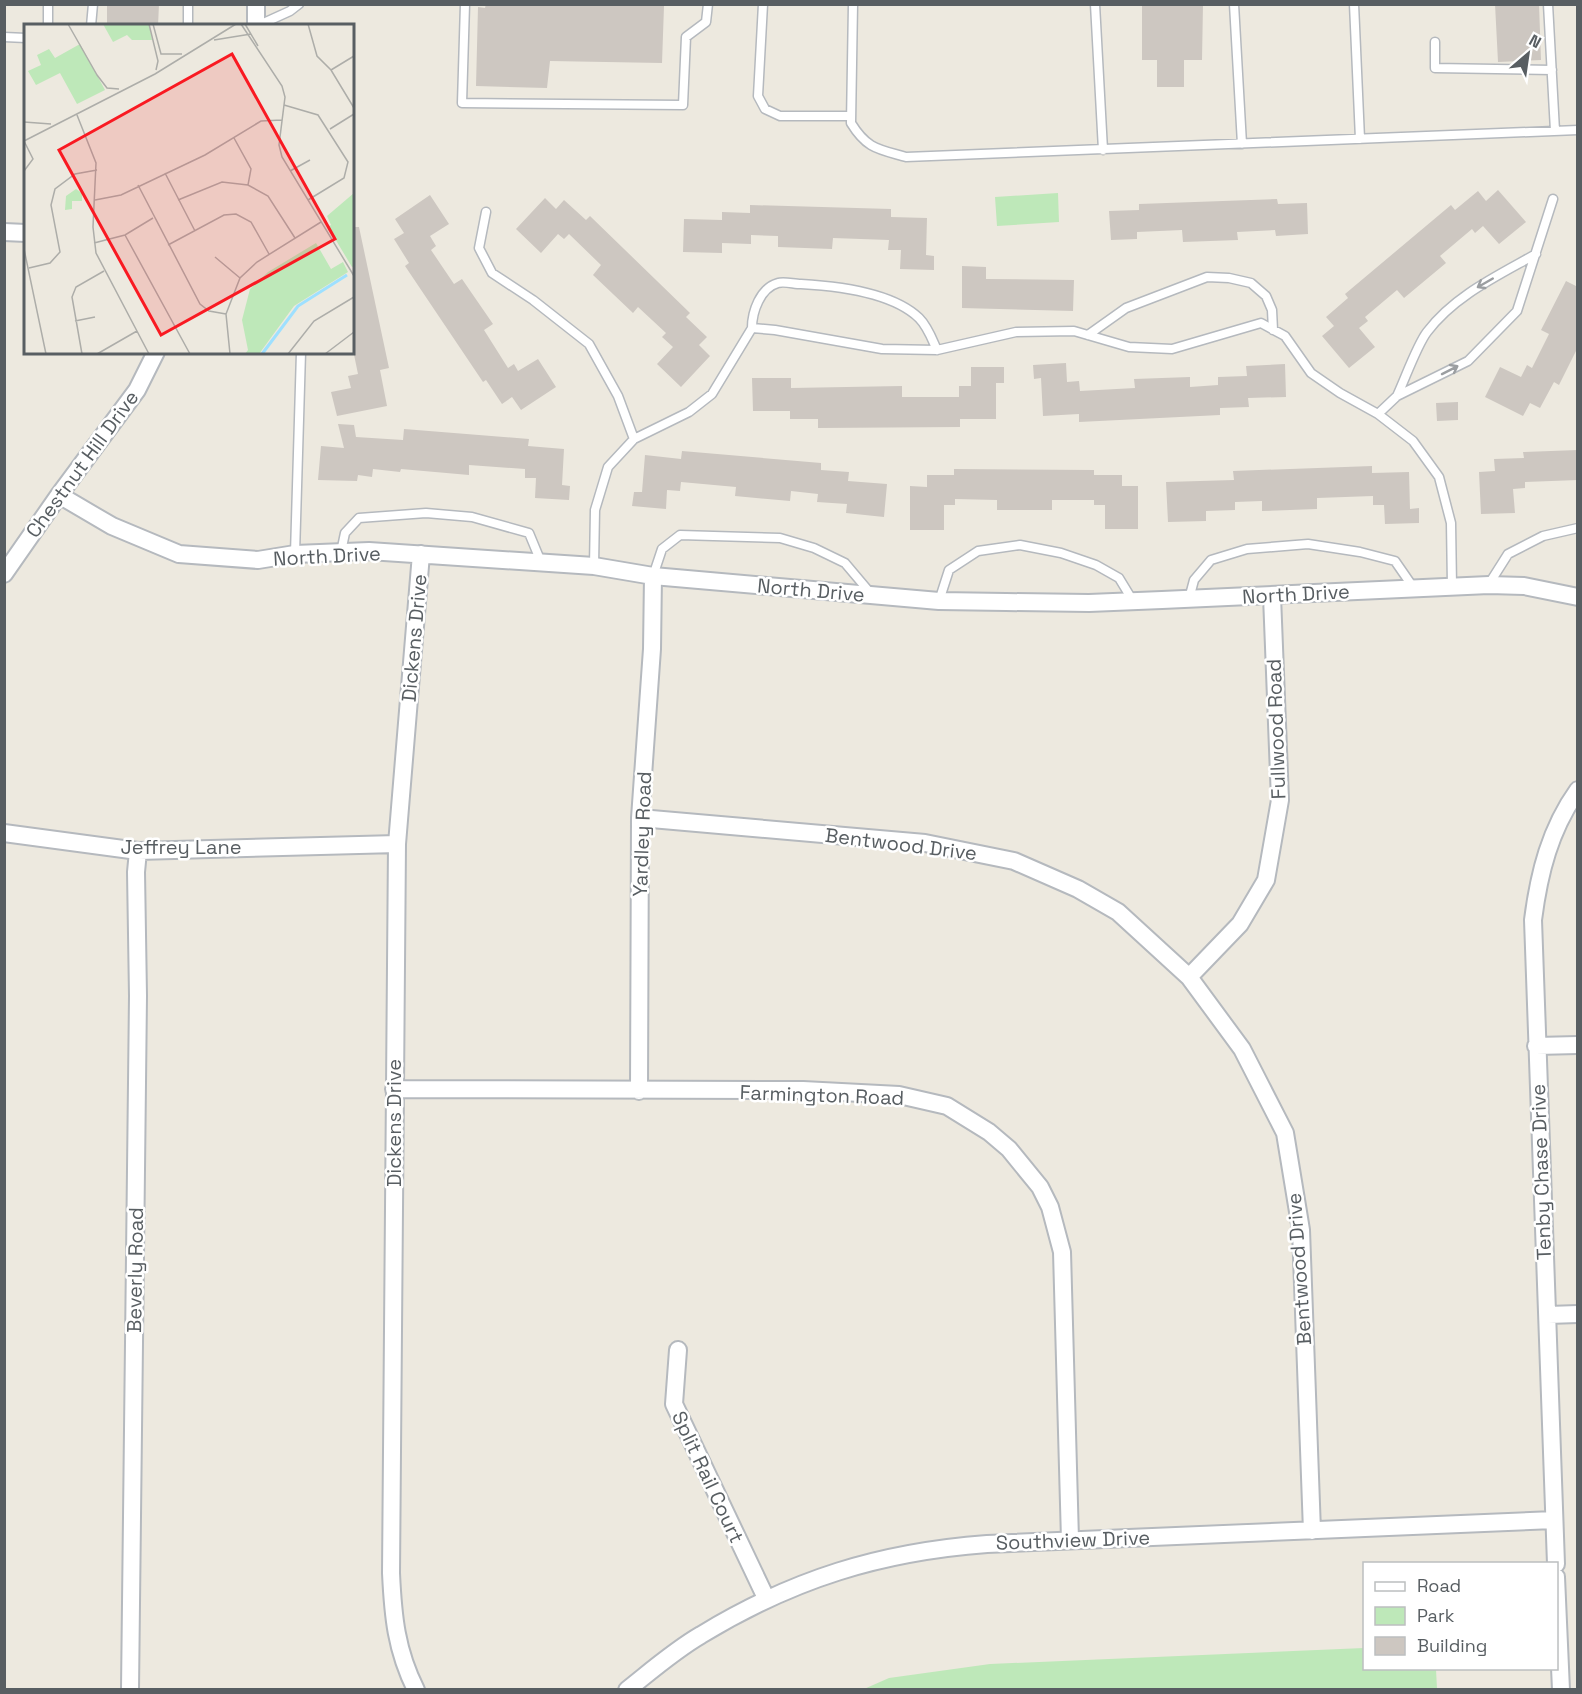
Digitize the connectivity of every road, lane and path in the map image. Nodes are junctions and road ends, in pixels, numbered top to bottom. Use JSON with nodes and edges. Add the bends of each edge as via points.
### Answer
{"nodes":[{"id":1,"x":48,"y":4,"type":"edge"},
{"id":2,"x":93,"y":4,"type":"edge"},
{"id":3,"x":188,"y":4,"type":"edge"},
{"id":4,"x":256,"y":4,"type":"edge"},
{"id":5,"x":299,"y":4,"type":"edge"},
{"id":6,"x":465,"y":4,"type":"edge"},
{"id":7,"x":708,"y":4,"type":"edge"},
{"id":8,"x":763,"y":4,"type":"edge"},
{"id":9,"x":853,"y":4,"type":"edge"},
{"id":10,"x":1095,"y":4,"type":"edge"},
{"id":11,"x":1234,"y":4,"type":"edge"},
{"id":12,"x":1354,"y":4,"type":"edge"},
{"id":13,"x":1548,"y":4,"type":"edge"},
{"id":14,"x":48,"y":24,"type":"edge"},
{"id":15,"x":91,"y":24,"type":"edge"},
{"id":16,"x":188,"y":24,"type":"edge"},
{"id":17,"x":256,"y":24,"type":"edge"},
{"id":18,"x":261,"y":24,"type":"edge"},
{"id":19,"x":4,"y":37,"type":"edge"},
{"id":20,"x":24,"y":38,"type":"edge"},
{"id":21,"x":1435,"y":42,"type":"dead end"},
{"id":22,"x":1552,"y":70,"type":"junction"},
{"id":23,"x":851,"y":116,"type":"junction"},
{"id":24,"x":1578,"y":130,"type":"edge"},
{"id":25,"x":1555,"y":131,"type":"junction"},
{"id":26,"x":1360,"y":139,"type":"junction"},
{"id":27,"x":1242,"y":144,"type":"junction"},
{"id":28,"x":1103,"y":150,"type":"junction"},
{"id":29,"x":1553,"y":199,"type":"dead end"},
{"id":30,"x":486,"y":212,"type":"dead end"},
{"id":31,"x":4,"y":232,"type":"edge"},
{"id":32,"x":24,"y":233,"type":"edge"},
{"id":33,"x":1536,"y":254,"type":"junction"},
{"id":34,"x":752,"y":328,"type":"junction"},
{"id":35,"x":1273,"y":330,"type":"junction"},
{"id":36,"x":1088,"y":335,"type":"junction"},
{"id":37,"x":937,"y":350,"type":"junction"},
{"id":38,"x":155,"y":354,"type":"edge"},
{"id":39,"x":301,"y":354,"type":"edge"},
{"id":40,"x":1397,"y":396,"type":"junction"},
{"id":41,"x":1378,"y":414,"type":"junction"},
{"id":42,"x":634,"y":439,"type":"junction"},
{"id":43,"x":59,"y":495,"type":"junction"},
{"id":44,"x":1578,"y":528,"type":"edge"},
{"id":45,"x":341,"y":552,"type":"junction"},
{"id":46,"x":295,"y":554,"type":"junction"},
{"id":47,"x":421,"y":554,"type":"junction"},
{"id":48,"x":541,"y":562,"type":"junction"},
{"id":49,"x":594,"y":566,"type":"junction"},
{"id":50,"x":4,"y":574,"type":"edge"},
{"id":51,"x":653,"y":576,"type":"junction"},
{"id":52,"x":1489,"y":585,"type":"junction"},
{"id":53,"x":1452,"y":586,"type":"junction"},
{"id":54,"x":1413,"y":587,"type":"junction"},
{"id":55,"x":873,"y":595,"type":"junction"},
{"id":56,"x":1272,"y":596,"type":"junction"},
{"id":57,"x":1578,"y":597,"type":"edge"},
{"id":58,"x":1190,"y":599,"type":"junction"},
{"id":59,"x":939,"y":601,"type":"junction"},
{"id":60,"x":1133,"y":601,"type":"junction"},
{"id":61,"x":1578,"y":789,"type":"edge"},
{"id":62,"x":640,"y":818,"type":"junction"},
{"id":63,"x":4,"y":833,"type":"edge"},
{"id":64,"x":397,"y":844,"type":"junction"},
{"id":65,"x":138,"y":851,"type":"junction"},
{"id":66,"x":1189,"y":977,"type":"junction"},
{"id":67,"x":1578,"y":1045,"type":"edge"},
{"id":68,"x":1536,"y":1046,"type":"junction"},
{"id":69,"x":394,"y":1089,"type":"junction"},
{"id":70,"x":639,"y":1091,"type":"junction"},
{"id":71,"x":1578,"y":1314,"type":"edge"},
{"id":72,"x":1548,"y":1315,"type":"junction"},
{"id":73,"x":678,"y":1350,"type":"dead end"},
{"id":74,"x":1554,"y":1520,"type":"junction"},
{"id":75,"x":1312,"y":1531,"type":"junction"},
{"id":76,"x":1070,"y":1540,"type":"junction"},
{"id":77,"x":1556,"y":1562,"type":"edge"},
{"id":78,"x":766,"y":1598,"type":"junction"},
{"id":79,"x":1558,"y":1605,"type":"edge"},
{"id":80,"x":130,"y":1689,"type":"edge"},
{"id":81,"x":416,"y":1689,"type":"edge"},
{"id":82,"x":627,"y":1689,"type":"edge"},
{"id":83,"x":1561,"y":1689,"type":"edge"}],
"edges":[{"from":1,"to":14,"type":"lane"},
{"from":2,"to":15,"type":"lane"},
{"from":3,"to":16,"type":"lane"},
{"from":4,"to":17,"type":"street"},
{"from":5,"to":18,"type":"lane"},
{"from":6,"to":7,"type":"lane","via":[[462,103],[683,105],[686,37],[706,22]]},
{"from":8,"to":23,"type":"lane","via":[[758,96],[765,109],[780,116]]},
{"from":9,"to":23,"type":"lane"},
{"from":10,"to":28,"type":"lane"},
{"from":11,"to":27,"type":"lane"},
{"from":12,"to":26,"type":"lane"},
{"from":13,"to":22,"type":"lane"},
{"from":19,"to":20,"type":"lane"},
{"from":21,"to":22,"type":"lane","via":[[1435,68]]},
{"from":22,"to":25,"type":"lane"},
{"from":23,"to":28,"type":"lane","via":[[861,139],[872,147],[906,157]]},
{"from":24,"to":25,"type":"lane"},
{"from":25,"to":26,"type":"lane"},
{"from":26,"to":27,"type":"lane"},
{"from":27,"to":28,"type":"lane"},
{"from":29,"to":33,"type":"lane"},
{"from":30,"to":42,"type":"lane","via":[[479,248],[492,273],[590,344],[618,396]]},
{"from":31,"to":32,"type":"street"},
{"from":33,"to":40,"type":"lane","one_way":true,"via":[[1456,302],[1426,333]]},
{"from":40,"to":33,"type":"lane","one_way":true,"via":[[1468,361],[1517,311]]},
{"from":34,"to":37,"type":"lane","via":[[882,349]]},
{"from":34,"to":37,"type":"lane","via":[[754,311],[768,289],[779,283],[826,285],[863,291],[918,316]]},
{"from":34,"to":42,"type":"lane","via":[[712,394],[689,412]]},
{"from":35,"to":36,"type":"lane","via":[[1261,323],[1172,349],[1129,346]]},
{"from":35,"to":36,"type":"lane","via":[[1272,310],[1266,296],[1251,283],[1207,277],[1126,308]]},
{"from":35,"to":41,"type":"lane","via":[[1285,336],[1311,373]]},
{"from":36,"to":37,"type":"lane","via":[[1074,331],[1016,332]]},
{"from":38,"to":43,"type":"street","name":"Chestnut Hill Drive","via":[[137,390]]},
{"from":39,"to":46,"type":"lane"},
{"from":40,"to":41,"type":"lane"},
{"from":41,"to":53,"type":"lane","via":[[1413,441],[1439,477],[1451,523]]},
{"from":42,"to":49,"type":"lane","via":[[608,467],[595,510]]},
{"from":43,"to":46,"type":"street","name":"North Drive","via":[[112,526],[179,554],[258,560]]},
{"from":43,"to":50,"type":"street","name":"Chestnut Hill Drive"},
{"from":44,"to":52,"type":"lane","via":[[1543,536],[1508,554]]},
{"from":45,"to":46,"type":"street","name":"North Drive"},
{"from":45,"to":47,"type":"street","name":"North Drive"},
{"from":45,"to":48,"type":"lane","via":[[345,533],[359,518],[426,513],[472,517],[529,533]]},
{"from":47,"to":48,"type":"street","name":"North Drive"},
{"from":47,"to":64,"type":"street","name":"Dickens Drive"},
{"from":48,"to":49,"type":"street","name":"North Drive"},
{"from":49,"to":51,"type":"street","name":"North Drive"},
{"from":51,"to":55,"type":"street","name":"North Drive"},
{"from":51,"to":55,"type":"lane","via":[[662,549],[680,535],[780,538],[845,563]]},
{"from":51,"to":62,"type":"street","name":"Yardley Road"},
{"from":52,"to":53,"type":"street","name":"North Drive"},
{"from":52,"to":57,"type":"street","name":"North Drive","via":[[1524,585]]},
{"from":53,"to":54,"type":"street","name":"North Drive"},
{"from":54,"to":56,"type":"street","name":"North Drive"},
{"from":54,"to":58,"type":"lane","via":[[1395,561],[1308,544],[1247,549],[1211,560],[1194,580]]},
{"from":55,"to":59,"type":"street","name":"North Drive"},
{"from":56,"to":58,"type":"street","name":"North Drive"},
{"from":56,"to":66,"type":"street","name":"Fullwood Road","via":[[1280,800],[1266,880],[1240,924]]},
{"from":58,"to":60,"type":"street","name":"North Drive"},
{"from":59,"to":60,"type":"street","name":"North Drive"},
{"from":59,"to":60,"type":"lane","via":[[950,570],[978,551],[1020,545],[1096,565],[1119,578]]},
{"from":61,"to":68,"type":"street","name":"Tenby Chase Drive","via":[[1559,820],[1537,885],[1533,920]]},
{"from":62,"to":66,"type":"street","name":"Bentwood Drive","via":[[925,843],[1014,861],[1078,889],[1118,912]]},
{"from":62,"to":70,"type":"street","name":"Yardley Road"},
{"from":63,"to":65,"type":"street","name":"Jeffrey Lane"},
{"from":64,"to":65,"type":"street","name":"Jeffrey Lane"},
{"from":64,"to":69,"type":"street","name":"Dickens Drive"},
{"from":65,"to":80,"type":"street","name":"Beverly Road"},
{"from":66,"to":75,"type":"street","name":"Bentwood Drive","via":[[1242,1049],[1285,1133],[1300,1230]]},
{"from":67,"to":68,"type":"street"},
{"from":68,"to":72,"type":"street","name":"Tenby Chase Drive"},
{"from":69,"to":70,"type":"street","name":"Farmington Road"},
{"from":69,"to":81,"type":"street","name":"Dickens Drive","via":[[391,1573],[394,1623],[405,1668]]},
{"from":70,"to":76,"type":"street","name":"Farmington Road","via":[[803,1090],[899,1095],[946,1106],[1009,1149],[1040,1187],[1050,1207],[1062,1252]]},
{"from":71,"to":72,"type":"street"},
{"from":72,"to":74,"type":"street","name":"Tenby Chase Drive"},
{"from":73,"to":78,"type":"street","name":"Split Rail Court","via":[[674,1404]]},
{"from":74,"to":75,"type":"street","name":"Southview Drive"},
{"from":74,"to":77,"type":"street","name":"Tenby Chase Drive"},
{"from":75,"to":76,"type":"street","name":"Southview Drive"},
{"from":76,"to":78,"type":"street","name":"Southview Drive","via":[[910,1553],[864,1563]]},
{"from":78,"to":82,"type":"street","name":"Southview Drive","via":[[699,1636]]},
{"from":79,"to":83,"type":"street"}]}
